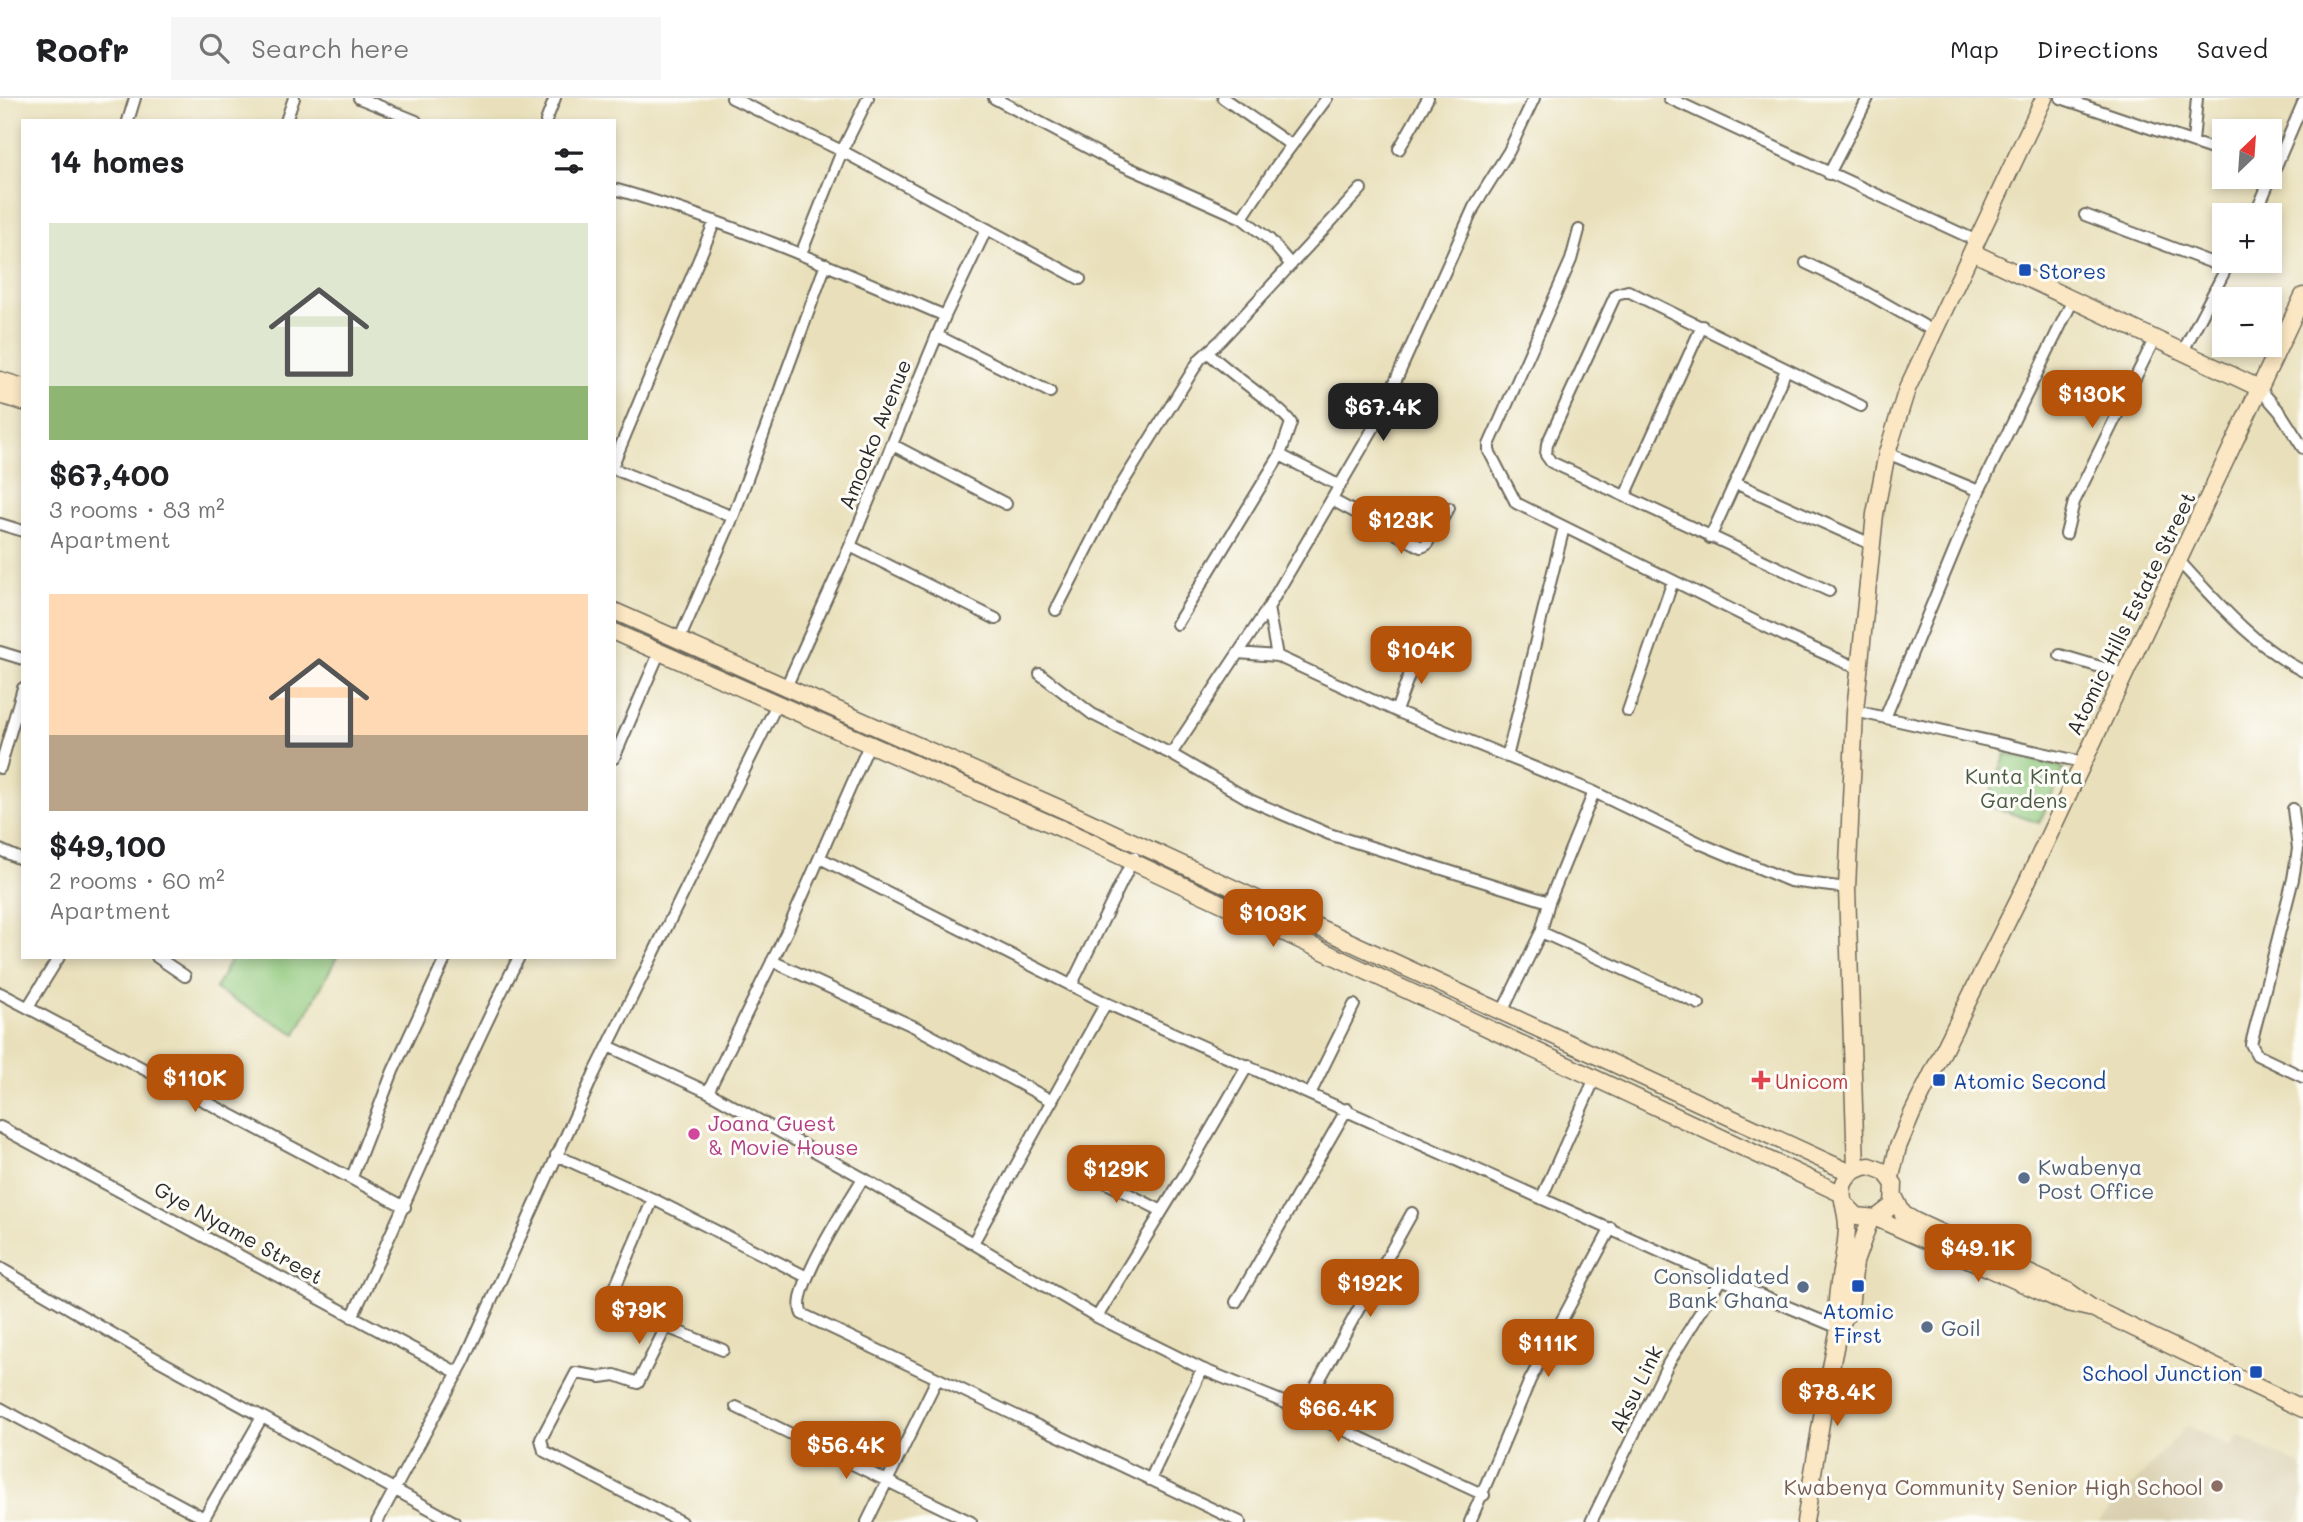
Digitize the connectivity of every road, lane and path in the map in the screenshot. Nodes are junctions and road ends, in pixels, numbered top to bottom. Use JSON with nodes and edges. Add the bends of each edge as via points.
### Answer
{"nodes":[{"id":1,"x":135,"y":98,"type":"edge"},
{"id":2,"x":294,"y":98,"type":"edge"},
{"id":3,"x":359,"y":98,"type":"edge"},
{"id":4,"x":555,"y":98,"type":"edge"},
{"id":5,"x":732,"y":98,"type":"edge"},
{"id":6,"x":868,"y":98,"type":"edge"},
{"id":7,"x":994,"y":98,"type":"edge"},
{"id":8,"x":1223,"y":98,"type":"edge"},
{"id":9,"x":1327,"y":98,"type":"edge"},
{"id":10,"x":1428,"y":98,"type":"edge"},
{"id":11,"x":1534,"y":98,"type":"edge"},
{"id":12,"x":1868,"y":98,"type":"edge"},
{"id":13,"x":2044,"y":98,"type":"edge"},
{"id":14,"x":2061,"y":98,"type":"edge"},
{"id":15,"x":2197,"y":98,"type":"edge"},
{"id":16,"x":1677,"y":100,"type":"edge"},
{"id":17,"x":2303,"y":103,"type":"edge"},
{"id":18,"x":129,"y":119,"type":"edge"},
{"id":19,"x":287,"y":119,"type":"edge"},
{"id":20,"x":411,"y":119,"type":"edge"},
{"id":21,"x":547,"y":119,"type":"edge"},
{"id":22,"x":2193,"y":142,"type":"junction"},
{"id":23,"x":1291,"y":145,"type":"junction"},
{"id":24,"x":1399,"y":149,"type":"dead end"},
{"id":25,"x":2212,"y":149,"type":"edge"},
{"id":26,"x":842,"y":151,"type":"junction"},
{"id":27,"x":2282,"y":151,"type":"edge"},
{"id":28,"x":1829,"y":174,"type":"junction"},
{"id":29,"x":1361,"y":189,"type":"dead end"},
{"id":30,"x":616,"y":190,"type":"edge"},
{"id":31,"x":2085,"y":215,"type":"dead end"},
{"id":32,"x":1242,"y":218,"type":"junction"},
{"id":33,"x":715,"y":221,"type":"junction"},
{"id":34,"x":986,"y":230,"type":"junction"},
{"id":35,"x":1579,"y":230,"type":"dead end"},
{"id":36,"x":1974,"y":246,"type":"junction"},
{"id":37,"x":801,"y":254,"type":"junction"},
{"id":38,"x":2212,"y":259,"type":"edge"},
{"id":39,"x":1806,"y":263,"type":"dead end"},
{"id":40,"x":826,"y":264,"type":"junction"},
{"id":41,"x":1291,"y":265,"type":"junction"},
{"id":42,"x":2224,"y":273,"type":"edge"},
{"id":43,"x":1080,"y":279,"type":"dead end"},
{"id":44,"x":2303,"y":296,"type":"edge"},
{"id":45,"x":2074,"y":298,"type":"junction"},
{"id":46,"x":945,"y":316,"type":"junction"},
{"id":47,"x":1702,"y":326,"type":"junction"},
{"id":48,"x":1935,"y":332,"type":"junction"},
{"id":49,"x":936,"y":335,"type":"junction"},
{"id":50,"x":2155,"y":338,"type":"junction"},
{"id":51,"x":2183,"y":351,"type":"junction"},
{"id":52,"x":1208,"y":352,"type":"junction"},
{"id":53,"x":1786,"y":370,"type":"junction"},
{"id":54,"x":0,"y":380,"type":"edge"},
{"id":55,"x":21,"y":386,"type":"edge"},
{"id":56,"x":2259,"y":388,"type":"junction"},
{"id":57,"x":1050,"y":391,"type":"dead end"},
{"id":58,"x":0,"y":395,"type":"edge"},
{"id":59,"x":21,"y":401,"type":"edge"},
{"id":60,"x":1861,"y":405,"type":"dead end"},
{"id":61,"x":891,"y":443,"type":"junction"},
{"id":62,"x":2303,"y":448,"type":"edge"},
{"id":63,"x":1887,"y":453,"type":"junction"},
{"id":64,"x":1280,"y":454,"type":"junction"},
{"id":65,"x":616,"y":457,"type":"edge"},
{"id":66,"x":616,"y":470,"type":"edge"},
{"id":67,"x":1735,"y":483,"type":"junction"},
{"id":68,"x":1340,"y":486,"type":"junction"},
{"id":69,"x":1979,"y":491,"type":"junction"},
{"id":70,"x":1625,"y":496,"type":"junction"},
{"id":71,"x":1332,"y":500,"type":"junction"},
{"id":72,"x":1006,"y":504,"type":"dead end"},
{"id":73,"x":1449,"y":508,"type":"dead end"},
{"id":74,"x":733,"y":517,"type":"junction"},
{"id":75,"x":0,"y":524,"type":"edge"},
{"id":76,"x":1564,"y":527,"type":"junction"},
{"id":77,"x":21,"y":530,"type":"edge"},
{"id":78,"x":2066,"y":534,"type":"dead end"},
{"id":79,"x":1710,"y":538,"type":"junction"},
{"id":80,"x":1871,"y":544,"type":"junction"},
{"id":81,"x":850,"y":546,"type":"junction"},
{"id":82,"x":2179,"y":561,"type":"junction"},
{"id":83,"x":1673,"y":581,"type":"junction"},
{"id":84,"x":1829,"y":590,"type":"dead end"},
{"id":85,"x":1268,"y":608,"type":"junction"},
{"id":86,"x":1056,"y":610,"type":"dead end"},
{"id":87,"x":616,"y":612,"type":"edge"},
{"id":88,"x":996,"y":619,"type":"dead end"},
{"id":89,"x":1177,"y":624,"type":"dead end"},
{"id":90,"x":616,"y":633,"type":"edge"},
{"id":91,"x":680,"y":638,"type":"junction"},
{"id":92,"x":660,"y":651,"type":"junction"},
{"id":93,"x":1418,"y":651,"type":"dead end"},
{"id":94,"x":0,"y":652,"type":"edge"},
{"id":95,"x":1237,"y":653,"type":"junction"},
{"id":96,"x":2060,"y":655,"type":"dead end"},
{"id":97,"x":1276,"y":656,"type":"junction"},
{"id":98,"x":21,"y":658,"type":"edge"},
{"id":99,"x":1860,"y":669,"type":"junction"},
{"id":100,"x":2303,"y":671,"type":"edge"},
{"id":101,"x":1040,"y":674,"type":"dead end"},
{"id":102,"x":2124,"y":674,"type":"junction"},
{"id":103,"x":786,"y":687,"type":"junction"},
{"id":104,"x":21,"y":695,"type":"edge"},
{"id":105,"x":777,"y":704,"type":"junction"},
{"id":106,"x":1396,"y":711,"type":"junction"},
{"id":107,"x":1628,"y":711,"type":"dead end"},
{"id":108,"x":1855,"y":711,"type":"junction"},
{"id":109,"x":1885,"y":719,"type":"junction"},
{"id":110,"x":0,"y":720,"type":"edge"},
{"id":111,"x":12,"y":724,"type":"junction"},
{"id":112,"x":869,"y":745,"type":"junction"},
{"id":113,"x":616,"y":753,"type":"edge"},
{"id":114,"x":1171,"y":754,"type":"junction"},
{"id":115,"x":1507,"y":757,"type":"junction"},
{"id":116,"x":2082,"y":762,"type":"junction"},
{"id":117,"x":0,"y":768,"type":"edge"},
{"id":118,"x":1594,"y":792,"type":"junction"},
{"id":119,"x":2293,"y":809,"type":"dead end"},
{"id":120,"x":1140,"y":845,"type":"junction"},
{"id":121,"x":0,"y":850,"type":"edge"},
{"id":122,"x":820,"y":858,"type":"junction"},
{"id":123,"x":21,"y":859,"type":"edge"},
{"id":124,"x":1132,"y":861,"type":"junction"},
{"id":125,"x":1847,"y":888,"type":"junction"},
{"id":126,"x":1549,"y":902,"type":"junction"},
{"id":127,"x":1541,"y":932,"type":"junction"},
{"id":128,"x":58,"y":959,"type":"edge"},
{"id":129,"x":160,"y":959,"type":"edge"},
{"id":130,"x":445,"y":959,"type":"edge"},
{"id":131,"x":518,"y":959,"type":"edge"},
{"id":132,"x":772,"y":961,"type":"junction"},
{"id":133,"x":185,"y":976,"type":"dead end"},
{"id":134,"x":1071,"y":986,"type":"junction"},
{"id":135,"x":0,"y":993,"type":"edge"},
{"id":136,"x":1106,"y":1003,"type":"junction"},
{"id":137,"x":1699,"y":1004,"type":"dead end"},
{"id":138,"x":1354,"y":1005,"type":"dead end"},
{"id":139,"x":28,"y":1007,"type":"junction"},
{"id":140,"x":1502,"y":1012,"type":"junction"},
{"id":141,"x":608,"y":1046,"type":"junction"},
{"id":142,"x":1248,"y":1065,"type":"junction"},
{"id":143,"x":2303,"y":1077,"type":"edge"},
{"id":144,"x":1595,"y":1078,"type":"junction"},
{"id":145,"x":708,"y":1092,"type":"junction"},
{"id":146,"x":1311,"y":1092,"type":"junction"},
{"id":147,"x":1052,"y":1101,"type":"junction"},
{"id":148,"x":1347,"y":1109,"type":"junction"},
{"id":149,"x":0,"y":1127,"type":"edge"},
{"id":150,"x":556,"y":1155,"type":"junction"},
{"id":151,"x":1083,"y":1171,"type":"dead end"},
{"id":152,"x":1853,"y":1171,"type":"junction"},
{"id":153,"x":352,"y":1177,"type":"junction"},
{"id":154,"x":1891,"y":1177,"type":"junction"},
{"id":155,"x":863,"y":1178,"type":"junction"},
{"id":156,"x":1542,"y":1197,"type":"junction"},
{"id":157,"x":1895,"y":1198,"type":"junction"},
{"id":158,"x":653,"y":1199,"type":"junction"},
{"id":159,"x":1843,"y":1199,"type":"junction"},
{"id":160,"x":405,"y":1207,"type":"junction"},
{"id":161,"x":1162,"y":1210,"type":"junction"},
{"id":162,"x":1412,"y":1213,"type":"dead end"},
{"id":163,"x":1873,"y":1219,"type":"junction"},
{"id":164,"x":1611,"y":1228,"type":"junction"},
{"id":165,"x":973,"y":1243,"type":"junction"},
{"id":166,"x":0,"y":1268,"type":"edge"},
{"id":167,"x":807,"y":1277,"type":"junction"},
{"id":168,"x":1721,"y":1279,"type":"junction"},
{"id":169,"x":1236,"y":1302,"type":"dead end"},
{"id":170,"x":2092,"y":1308,"type":"junction"},
{"id":171,"x":352,"y":1317,"type":"junction"},
{"id":172,"x":1097,"y":1317,"type":"junction"},
{"id":173,"x":666,"y":1327,"type":"junction"},
{"id":174,"x":1839,"y":1328,"type":"junction"},
{"id":175,"x":723,"y":1350,"type":"dead end"},
{"id":176,"x":1202,"y":1369,"type":"junction"},
{"id":177,"x":458,"y":1373,"type":"junction"},
{"id":178,"x":937,"y":1379,"type":"junction"},
{"id":179,"x":736,"y":1407,"type":"dead end"},
{"id":180,"x":0,"y":1408,"type":"edge"},
{"id":181,"x":2303,"y":1409,"type":"edge"},
{"id":182,"x":1302,"y":1411,"type":"junction"},
{"id":183,"x":262,"y":1418,"type":"junction"},
{"id":184,"x":1150,"y":1480,"type":"junction"},
{"id":185,"x":887,"y":1483,"type":"junction"},
{"id":186,"x":394,"y":1489,"type":"junction"},
{"id":187,"x":1484,"y":1495,"type":"junction"},
{"id":188,"x":203,"y":1520,"type":"edge"},
{"id":189,"x":377,"y":1522,"type":"edge"},
{"id":190,"x":454,"y":1522,"type":"edge"},
{"id":191,"x":681,"y":1522,"type":"edge"},
{"id":192,"x":867,"y":1522,"type":"edge"},
{"id":193,"x":971,"y":1522,"type":"edge"},
{"id":194,"x":1240,"y":1522,"type":"edge"},
{"id":195,"x":1470,"y":1522,"type":"edge"},
{"id":196,"x":1591,"y":1522,"type":"edge"},
{"id":197,"x":1805,"y":1522,"type":"edge"}],
"edges":[{"from":1,"to":18,"type":"street"},
{"from":2,"to":19,"type":"street"},
{"from":3,"to":20,"type":"street"},
{"from":4,"to":21,"type":"street"},
{"from":5,"to":26,"type":"street"},
{"from":6,"to":26,"type":"street"},
{"from":7,"to":32,"type":"street","via":[[1109,159]]},
{"from":8,"to":23,"type":"street"},
{"from":9,"to":23,"type":"street"},
{"from":10,"to":24,"type":"street"},
{"from":11,"to":68,"type":"street","via":[[1509,151],[1474,207],[1377,422]]},
{"from":12,"to":28,"type":"street"},
{"from":13,"to":36,"type":"main road"},
{"from":14,"to":22,"type":"street"},
{"from":15,"to":22,"type":"street"},
{"from":16,"to":28,"type":"street"},
{"from":17,"to":27,"type":"street"},
{"from":22,"to":25,"type":"street"},
{"from":23,"to":32,"type":"street"},
{"from":26,"to":34,"type":"street"},
{"from":26,"to":37,"type":"street"},
{"from":28,"to":36,"type":"street"},
{"from":29,"to":41,"type":"street"},
{"from":30,"to":33,"type":"street"},
{"from":31,"to":38,"type":"street"},
{"from":32,"to":41,"type":"street","via":[[1270,240]]},
{"from":33,"to":37,"type":"street"},
{"from":33,"to":65,"type":"street"},
{"from":34,"to":43,"type":"street"},
{"from":34,"to":46,"type":"street","name":"Amoako Avenue"},
{"from":35,"to":76,"type":"street","via":[[1571,260],[1489,445],[1516,503]]},
{"from":36,"to":45,"type":"main road"},
{"from":36,"to":48,"type":"main road"},
{"from":37,"to":40,"type":"street"},
{"from":39,"to":48,"type":"street"},
{"from":40,"to":46,"type":"street"},
{"from":40,"to":74,"type":"street"},
{"from":41,"to":52,"type":"street"},
{"from":42,"to":51,"type":"street"},
{"from":44,"to":56,"type":"main road","name":"Atomic Hills Estate Street"},
{"from":45,"to":50,"type":"main road"},
{"from":45,"to":69,"type":"street"},
{"from":46,"to":49,"type":"street","name":"Amoako Avenue"},
{"from":47,"to":53,"type":"street"},
{"from":47,"to":70,"type":"street"},
{"from":47,"to":70,"type":"street","via":[[1628,291],[1616,295],[1547,444],[1551,463]]},
{"from":48,"to":63,"type":"main road","via":[[1908,389]]},
{"from":49,"to":57,"type":"street"},
{"from":49,"to":61,"type":"street","name":"Amoako Avenue"},
{"from":50,"to":51,"type":"main road"},
{"from":50,"to":78,"type":"street","via":[[2074,502]]},
{"from":51,"to":56,"type":"main road"},
{"from":52,"to":64,"type":"street","via":[[1287,415],[1291,423]]},
{"from":52,"to":86,"type":"street","via":[[1114,497]]},
{"from":53,"to":60,"type":"street"},
{"from":53,"to":67,"type":"street"},
{"from":54,"to":55,"type":"main road"},
{"from":56,"to":62,"type":"street"},
{"from":56,"to":82,"type":"main road","name":"Atomic Hills Estate Street"},
{"from":58,"to":59,"type":"main road"},
{"from":61,"to":72,"type":"street"},
{"from":61,"to":81,"type":"street","name":"Amoako Avenue"},
{"from":63,"to":69,"type":"street"},
{"from":63,"to":80,"type":"main road"},
{"from":64,"to":68,"type":"street"},
{"from":64,"to":89,"type":"street"},
{"from":66,"to":74,"type":"street"},
{"from":67,"to":79,"type":"street"},
{"from":67,"to":80,"type":"street"},
{"from":68,"to":71,"type":"street"},
{"from":69,"to":109,"type":"street"},
{"from":70,"to":79,"type":"street"},
{"from":71,"to":73,"type":"street","via":[[1421,547]]},
{"from":71,"to":85,"type":"street"},
{"from":74,"to":91,"type":"street"},
{"from":75,"to":77,"type":"street"},
{"from":76,"to":83,"type":"street"},
{"from":76,"to":115,"type":"street"},
{"from":79,"to":84,"type":"street"},
{"from":80,"to":99,"type":"main road"},
{"from":81,"to":88,"type":"street"},
{"from":81,"to":103,"type":"street","name":"Amoako Avenue"},
{"from":82,"to":100,"type":"street","via":[[2227,611],[2287,663]]},
{"from":82,"to":102,"type":"main road","name":"Atomic Hills Estate Street"},
{"from":83,"to":99,"type":"street"},
{"from":83,"to":107,"type":"street"},
{"from":85,"to":95,"type":"street"},
{"from":85,"to":97,"type":"street"},
{"from":87,"to":91,"type":"main road"},
{"from":90,"to":92,"type":"main road"},
{"from":91,"to":103,"type":"main road"},
{"from":92,"to":105,"type":"main road"},
{"from":92,"to":113,"type":"street"},
{"from":93,"to":106,"type":"street"},
{"from":94,"to":98,"type":"street"},
{"from":95,"to":97,"type":"street"},
{"from":95,"to":114,"type":"street"},
{"from":96,"to":102,"type":"street"},
{"from":97,"to":106,"type":"street"},
{"from":99,"to":108,"type":"main road"},
{"from":101,"to":114,"type":"street","via":[[1091,714]]},
{"from":102,"to":116,"type":"main road","name":"Atomic Hills Estate Street"},
{"from":103,"to":120,"type":"main road"},
{"from":104,"to":111,"type":"street"},
{"from":105,"to":112,"type":"main road"},
{"from":105,"to":141,"type":"street"},
{"from":106,"to":115,"type":"street"},
{"from":108,"to":109,"type":"street"},
{"from":108,"to":125,"type":"main road"},
{"from":109,"to":116,"type":"street"},
{"from":110,"to":111,"type":"street"},
{"from":111,"to":117,"type":"street"},
{"from":112,"to":122,"type":"street"},
{"from":112,"to":124,"type":"main road"},
{"from":114,"to":126,"type":"street","via":[[1252,801],[1329,834]]},
{"from":115,"to":118,"type":"street"},
{"from":116,"to":154,"type":"main road","name":"Atomic Hills Estate Street","via":[[1961,1021],[1912,1114]]},
{"from":118,"to":125,"type":"street","via":[[1790,881]]},
{"from":118,"to":126,"type":"street"},
{"from":119,"to":143,"type":"street","via":[[2298,849],[2250,1044],[2257,1055]]},
{"from":120,"to":124,"type":"street"},
{"from":120,"to":140,"type":"main road"},
{"from":121,"to":123,"type":"street"},
{"from":122,"to":132,"type":"street"},
{"from":122,"to":134,"type":"street"},
{"from":124,"to":134,"type":"street"},
{"from":124,"to":144,"type":"main road"},
{"from":125,"to":152,"type":"main road"},
{"from":126,"to":127,"type":"street"},
{"from":127,"to":137,"type":"street"},
{"from":127,"to":140,"type":"street"},
{"from":128,"to":139,"type":"street"},
{"from":129,"to":133,"type":"street"},
{"from":130,"to":153,"type":"street","via":[[393,1071]]},
{"from":131,"to":160,"type":"street","via":[[457,1084]]},
{"from":132,"to":145,"type":"street"},
{"from":132,"to":147,"type":"street","via":[[915,1027]]},
{"from":134,"to":136,"type":"street"},
{"from":135,"to":139,"type":"street"},
{"from":136,"to":142,"type":"street"},
{"from":136,"to":147,"type":"street"},
{"from":138,"to":146,"type":"street"},
{"from":139,"to":153,"type":"street"},
{"from":140,"to":152,"type":"main road"},
{"from":141,"to":145,"type":"street"},
{"from":141,"to":150,"type":"street"},
{"from":142,"to":146,"type":"street"},
{"from":142,"to":161,"type":"street"},
{"from":144,"to":156,"type":"street"},
{"from":144,"to":159,"type":"main road"},
{"from":145,"to":155,"type":"street"},
{"from":146,"to":148,"type":"street"},
{"from":147,"to":165,"type":"street"},
{"from":148,"to":156,"type":"street"},
{"from":148,"to":169,"type":"street"},
{"from":149,"to":171,"type":"street","name":"Gye Nyame Street"},
{"from":150,"to":158,"type":"street"},
{"from":150,"to":177,"type":"street"},
{"from":151,"to":161,"type":"street"},
{"from":152,"to":154,"type":"main road","via":[[1875,1167]]},
{"from":152,"to":159,"type":"main road"},
{"from":153,"to":160,"type":"street"},
{"from":154,"to":157,"type":"main road"},
{"from":155,"to":165,"type":"street"},
{"from":155,"to":167,"type":"street"},
{"from":156,"to":164,"type":"street"},
{"from":157,"to":163,"type":"main road","via":[[1888,1211]]},
{"from":157,"to":170,"type":"main road","via":[[1908,1218],[2068,1291]]},
{"from":158,"to":167,"type":"street"},
{"from":158,"to":173,"type":"street","via":[[613,1298],[617,1306]]},
{"from":159,"to":163,"type":"main road","via":[[1857,1216]]},
{"from":159,"to":174,"type":"main road","via":[[1847,1229],[1836,1304]]},
{"from":160,"to":171,"type":"street"},
{"from":161,"to":172,"type":"street"},
{"from":162,"to":182,"type":"street"},
{"from":163,"to":170,"type":"main road","via":[[2064,1303]]},
{"from":163,"to":174,"type":"main road","via":[[1855,1262],[1850,1307]]},
{"from":164,"to":168,"type":"street"},
{"from":164,"to":187,"type":"street","via":[[1530,1380]]},
{"from":165,"to":172,"type":"street"},
{"from":166,"to":183,"type":"street"},
{"from":167,"to":178,"type":"street","via":[[799,1300],[802,1314]]},
{"from":168,"to":174,"type":"street"},
{"from":168,"to":196,"type":"street","name":"Aksu Link","via":[[1668,1364]]},
{"from":170,"to":181,"type":"main road"},
{"from":171,"to":177,"type":"street","name":"Gye Nyame Street"},
{"from":172,"to":176,"type":"street"},
{"from":173,"to":175,"type":"street"},
{"from":173,"to":191,"type":"street","via":[[638,1383],[615,1375],[576,1373],[540,1445]]},
{"from":174,"to":197,"type":"main road","via":[[1820,1416]]},
{"from":176,"to":182,"type":"street"},
{"from":176,"to":184,"type":"street"},
{"from":177,"to":186,"type":"street"},
{"from":178,"to":184,"type":"street"},
{"from":178,"to":185,"type":"street"},
{"from":179,"to":185,"type":"street"},
{"from":180,"to":188,"type":"street"},
{"from":182,"to":187,"type":"street"},
{"from":183,"to":186,"type":"street"},
{"from":183,"to":188,"type":"street"},
{"from":184,"to":194,"type":"street"},
{"from":185,"to":192,"type":"street"},
{"from":185,"to":193,"type":"street"},
{"from":186,"to":189,"type":"street"},
{"from":186,"to":190,"type":"street"},
{"from":187,"to":195,"type":"street"}]}
